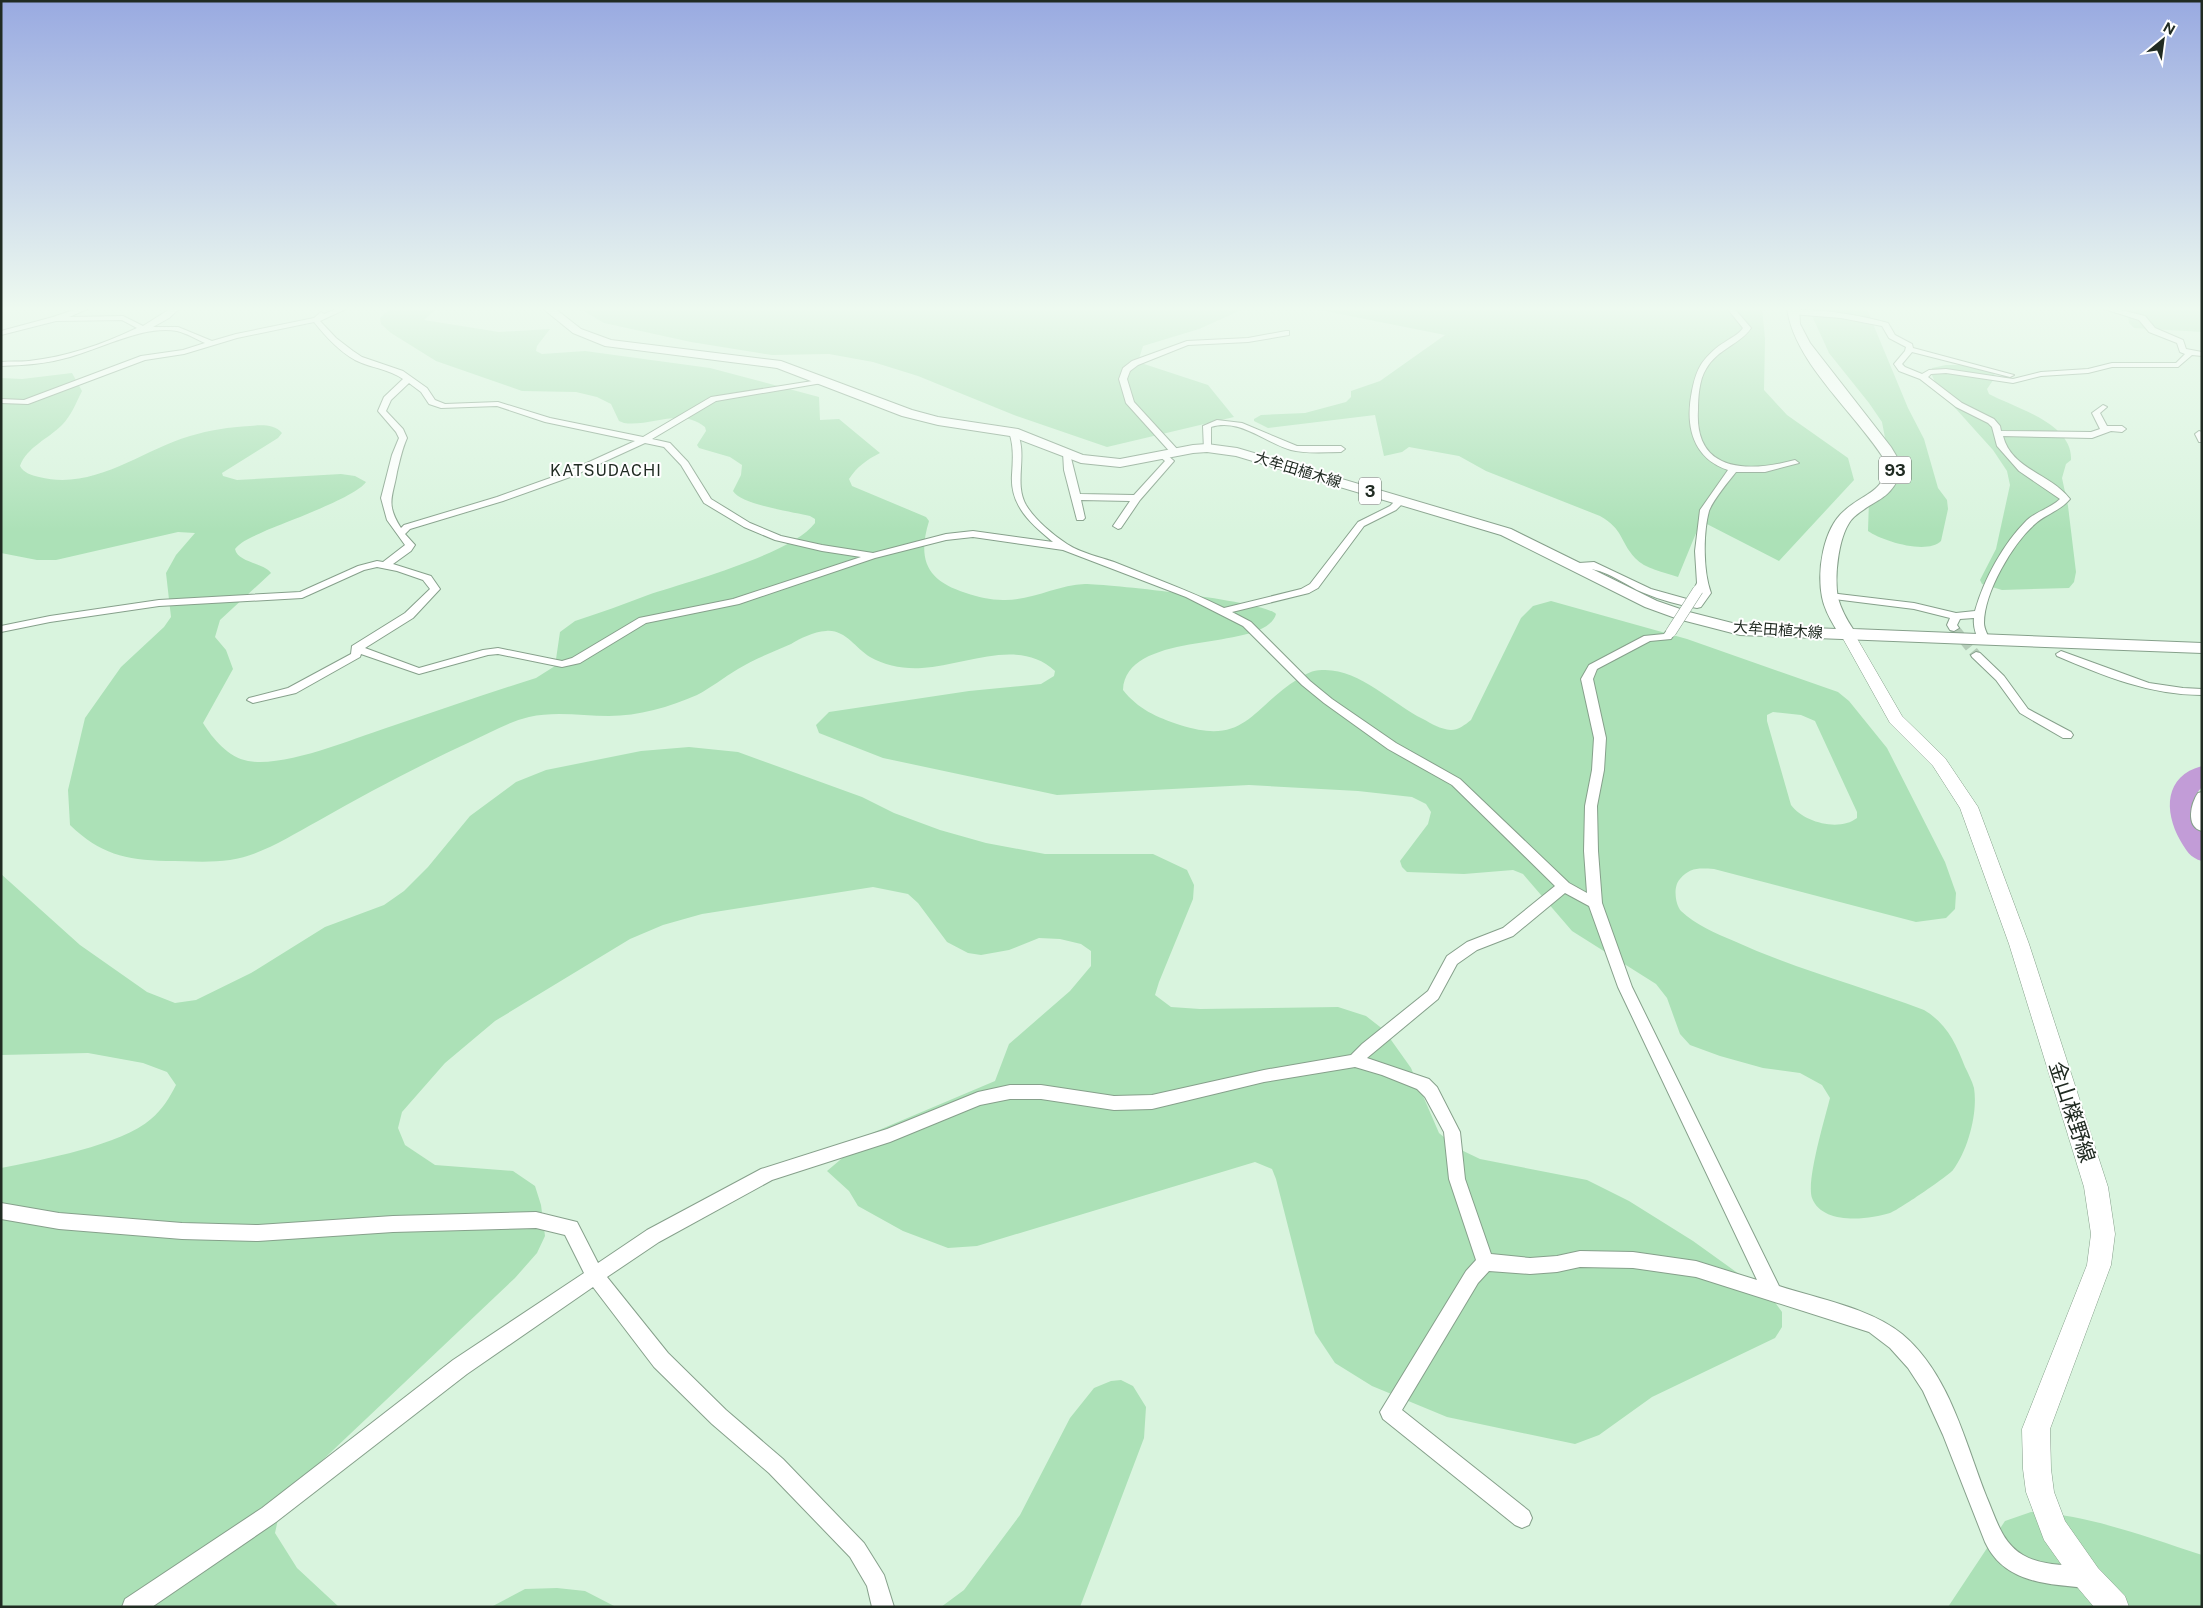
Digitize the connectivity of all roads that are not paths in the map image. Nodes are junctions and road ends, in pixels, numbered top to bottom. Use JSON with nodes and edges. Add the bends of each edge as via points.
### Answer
{"nodes":[{"id":1,"x":77,"y":382,"type":"edge"},
{"id":2,"x":405,"y":382,"type":"edge"},
{"id":3,"x":412,"y":382,"type":"edge"},
{"id":4,"x":816,"y":382,"type":"edge"},
{"id":5,"x":825,"y":382,"type":"edge"},
{"id":6,"x":1124,"y":382,"type":"edge"},
{"id":7,"x":1698,"y":382,"type":"edge"},
{"id":8,"x":1835,"y":382,"type":"edge"},
{"id":9,"x":1929,"y":382,"type":"edge"},
{"id":10,"x":1,"y":401,"type":"edge"},
{"id":11,"x":2103,"y":407,"type":"dead end"},
{"id":12,"x":2104,"y":429,"type":"junction"},
{"id":13,"x":2122,"y":429,"type":"dead end"},
{"id":14,"x":1013,"y":432,"type":"junction"},
{"id":15,"x":1998,"y":433,"type":"junction"},
{"id":16,"x":646,"y":439,"type":"junction"},
{"id":17,"x":1207,"y":448,"type":"junction"},
{"id":18,"x":1341,"y":450,"type":"dead end"},
{"id":19,"x":1066,"y":454,"type":"junction"},
{"id":20,"x":1169,"y":454,"type":"junction"},
{"id":21,"x":1795,"y":463,"type":"dead end"},
{"id":22,"x":1733,"y":469,"type":"junction"},
{"id":23,"x":1078,"y":497,"type":"junction"},
{"id":24,"x":1136,"y":498,"type":"junction"},
{"id":25,"x":1400,"y":501,"type":"junction"},
{"id":26,"x":1080,"y":518,"type":"dead end"},
{"id":27,"x":1118,"y":526,"type":"dead end"},
{"id":28,"x":400,"y":534,"type":"junction"},
{"id":29,"x":1065,"y":547,"type":"junction"},
{"id":30,"x":872,"y":556,"type":"junction"},
{"id":31,"x":385,"y":565,"type":"junction"},
{"id":32,"x":1579,"y":566,"type":"junction"},
{"id":33,"x":1700,"y":587,"type":"junction"},
{"id":34,"x":1830,"y":596,"type":"junction"},
{"id":35,"x":1224,"y":610,"type":"junction"},
{"id":36,"x":1980,"y":614,"type":"junction"},
{"id":37,"x":1956,"y":616,"type":"junction"},
{"id":38,"x":1954,"y":628,"type":"dead end"},
{"id":39,"x":1,"y":629,"type":"edge"},
{"id":40,"x":1848,"y":635,"type":"junction"},
{"id":41,"x":1985,"y":641,"type":"junction"},
{"id":42,"x":356,"y":648,"type":"junction"},
{"id":43,"x":2202,"y":648,"type":"edge"},
{"id":44,"x":2061,"y":654,"type":"dead end"},
{"id":45,"x":1976,"y":655,"type":"tunnel mouth"},
{"id":46,"x":2202,"y":692,"type":"edge"},
{"id":47,"x":253,"y":700,"type":"dead end"},
{"id":48,"x":2067,"y":735,"type":"dead end"},
{"id":49,"x":2202,"y":796,"type":"edge"},
{"id":50,"x":2202,"y":827,"type":"edge"},
{"id":51,"x":1564,"y":886,"type":"junction"},
{"id":52,"x":1596,"y":903,"type":"junction"},
{"id":53,"x":1355,"y":1061,"type":"junction"},
{"id":54,"x":1,"y":1211,"type":"edge"},
{"id":55,"x":1485,"y":1262,"type":"junction"},
{"id":56,"x":595,"y":1276,"type":"junction"},
{"id":57,"x":1772,"y":1291,"type":"junction"},
{"id":58,"x":1522,"y":1518,"type":"dead end"},
{"id":59,"x":2088,"y":1578,"type":"junction"},
{"id":60,"x":133,"y":1607,"type":"edge"},
{"id":61,"x":883,"y":1607,"type":"edge"},
{"id":62,"x":2114,"y":1607,"type":"edge"}],
"edges":[{"from":1,"to":10,"type":"street","via":[[25,402]]},
{"from":2,"to":28,"type":"street","via":[[390,395],[382,411],[403,438],[395,455],[387,492],[389,513],[394,528]]},
{"from":3,"to":16,"type":"street","via":[[424,390],[432,402],[444,406],[498,404],[602,432]]},
{"from":4,"to":16,"type":"street","via":[[714,399]]},
{"from":5,"to":14,"type":"main road","name":"大牟田植木線","number":"3","via":[[907,413]]},
{"from":6,"to":20,"type":"street","via":[[1130,403]]},
{"from":7,"to":22,"type":"street","via":[[1692,419],[1704,452]]},
{"from":8,"to":34,"type":"main road","number":"93","via":[[1881,440],[1896,467],[1892,482],[1883,492],[1841,522],[1834,538]]},
{"from":9,"to":15,"type":"street","via":[[1959,405],[1991,421]]},
{"from":11,"to":12,"type":"street","via":[[2096,413]]},
{"from":12,"to":13,"type":"street"},
{"from":12,"to":15,"type":"street","via":[[2092,435]]},
{"from":14,"to":19,"type":"main road","name":"大牟田植木線","number":"3"},
{"from":14,"to":29,"type":"street","via":[[1018,443],[1016,490],[1020,504]]},
{"from":15,"to":36,"type":"street","via":[[2001,446],[2022,469],[2065,499],[2031,522],[1989,584]]},
{"from":16,"to":28,"type":"street","via":[[570,474],[500,500],[407,527]]},
{"from":16,"to":30,"type":"street","via":[[667,445],[684,464],[707,501],[747,525],[778,538]]},
{"from":17,"to":18,"type":"street","via":[[1208,426],[1218,422],[1248,428],[1298,448]]},
{"from":17,"to":20,"type":"main road","name":"大牟田植木線","number":"3"},
{"from":17,"to":25,"type":"main road","name":"大牟田植木線","number":"3","via":[[1256,456]]},
{"from":19,"to":20,"type":"main road","name":"大牟田植木線","number":"3","via":[[1120,463]]},
{"from":19,"to":23,"type":"street","via":[[1068,472]]},
{"from":20,"to":24,"type":"street","via":[[1170,461]]},
{"from":21,"to":22,"type":"street","via":[[1759,471]]},
{"from":22,"to":33,"type":"street","via":[[1705,510]]},
{"from":23,"to":24,"type":"street"},
{"from":23,"to":26,"type":"street"},
{"from":24,"to":27,"type":"street"},
{"from":25,"to":32,"type":"main road","name":"大牟田植木線","number":"3","via":[[1506,532]]},
{"from":25,"to":35,"type":"street","via":[[1361,524],[1314,586],[1305,591]]},
{"from":28,"to":31,"type":"street","via":[[410,545]]},
{"from":29,"to":30,"type":"street","via":[[974,534],[946,537]]},
{"from":29,"to":35,"type":"street"},
{"from":30,"to":42,"type":"street","via":[[735,602],[643,620],[576,661],[562,664],[492,651],[419,670]]},
{"from":31,"to":39,"type":"street","via":[[361,568],[302,595],[158,603]]},
{"from":31,"to":42,"type":"street","via":[[428,578],[435,589],[402,622]]},
{"from":32,"to":33,"type":"street","via":[[1591,564],[1647,591],[1697,605],[1706,593]]},
{"from":32,"to":40,"type":"main road","name":"大牟田植木線","number":"3","via":[[1653,604],[1689,617],[1740,630]]},
{"from":33,"to":52,"type":"street","bridge":true,"via":[[1667,637],[1648,638],[1593,667],[1587,679],[1600,738],[1591,806]]},
{"from":34,"to":37,"type":"street","via":[[1914,606]]},
{"from":34,"to":40,"type":"main road","number":"93"},
{"from":35,"to":51,"type":"street","via":[[1247,624],[1328,701],[1386,742],[1470,793]]},
{"from":36,"to":37,"type":"street"},
{"from":36,"to":41,"type":"street","via":[[1979,624]]},
{"from":37,"to":38,"type":"street"},
{"from":40,"to":41,"type":"main road","name":"大牟田植木線","number":"3"},
{"from":40,"to":59,"type":"main road","name":"金山檪野線","via":[[1896,719],[1939,762],[1968,807],[2019,944],[2096,1187],[2103,1234],[2099,1265],[2036,1429],[2040,1492],[2054,1530]]},
{"from":41,"to":43,"type":"main road","name":"大牟田植木線","number":"3"},
{"from":42,"to":47,"type":"street","via":[[356,655],[292,691]]},
{"from":44,"to":46,"type":"street","via":[[2135,684],[2163,690]]},
{"from":45,"to":48,"type":"street","via":[[2000,678],[2024,711]]},
{"from":49,"to":50,"type":"street","via":[[2197,802],[2197,818]]},
{"from":51,"to":52,"type":"street"},
{"from":51,"to":53,"type":"street","via":[[1508,932],[1472,946],[1452,960],[1433,995]]},
{"from":52,"to":57,"type":"street","via":[[1625,987]]},
{"from":53,"to":55,"type":"street","via":[[1423,1084],[1431,1092],[1452,1132],[1457,1178]]},
{"from":53,"to":56,"type":"street","via":[[1264,1076],[1152,1102],[1114,1103],[1041,1092],[1010,1092],[978,1099],[890,1135],[767,1174],[654,1236]]},
{"from":54,"to":56,"type":"street","via":[[59,1221],[182,1231],[258,1233],[393,1224],[536,1220],[571,1228]]},
{"from":55,"to":57,"type":"street","via":[[1530,1266],[1580,1259],[1634,1260],[1696,1269]]},
{"from":55,"to":58,"type":"street","via":[[1472,1277],[1390,1412]]},
{"from":56,"to":60,"type":"street","via":[[460,1367],[269,1515]]},
{"from":56,"to":61,"type":"street","via":[[661,1360],[719,1417],[776,1466],[857,1550],[877,1582]]},
{"from":57,"to":59,"type":"street","via":[[1874,1324],[1891,1335],[1910,1355],[1932,1387],[1958,1444],[1982,1510],[2006,1555],[2032,1571]]},
{"from":59,"to":62,"type":"main road","name":"金山檪野線"}]}
